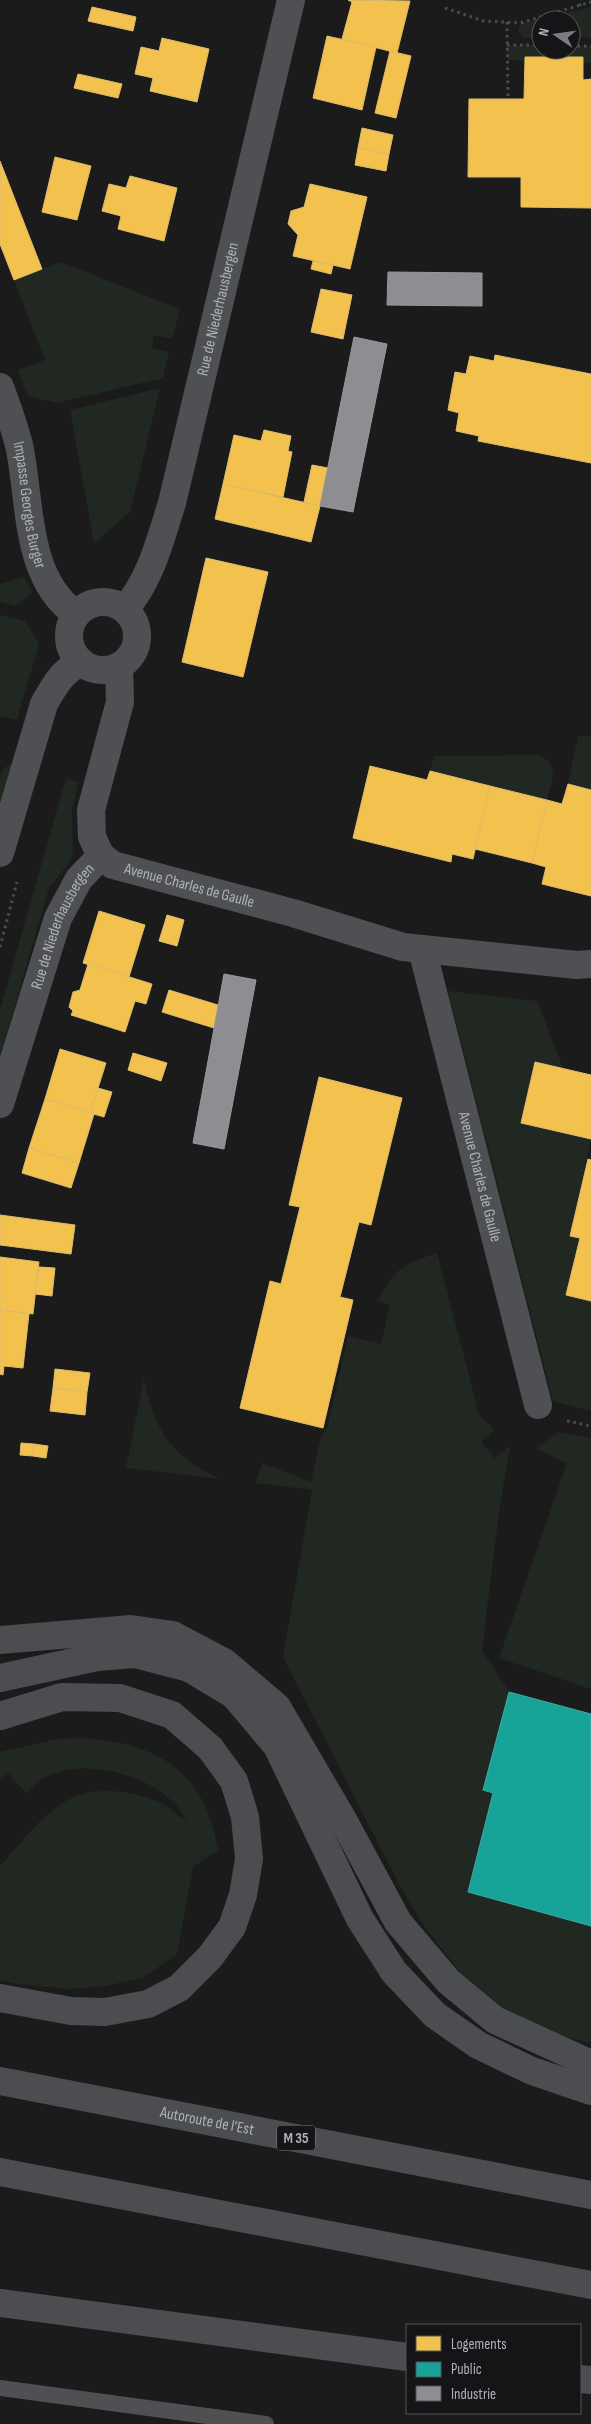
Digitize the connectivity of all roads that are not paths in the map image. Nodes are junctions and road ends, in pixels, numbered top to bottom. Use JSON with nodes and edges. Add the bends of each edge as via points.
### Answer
{"nodes":[{"id":1,"x":291,"y":0,"type":"edge"},
{"id":2,"x":0,"y":387,"type":"edge"},
{"id":3,"x":125,"y":609,"type":"junction"},
{"id":4,"x":76,"y":614,"type":"junction"},
{"id":5,"x":81,"y":662,"type":"junction"},
{"id":6,"x":119,"y":666,"type":"junction"},
{"id":7,"x":0,"y":853,"type":"edge"},
{"id":8,"x":102,"y":856,"type":"junction"},
{"id":9,"x":422,"y":949,"type":"junction"},
{"id":10,"x":591,"y":964,"type":"edge"},
{"id":11,"x":0,"y":1104,"type":"edge"},
{"id":12,"x":538,"y":1405,"type":"dead end"},
{"id":13,"x":0,"y":1640,"type":"edge"},
{"id":14,"x":0,"y":1678,"type":"edge"},
{"id":15,"x":0,"y":1716,"type":"edge"},
{"id":16,"x":0,"y":1998,"type":"edge"},
{"id":17,"x":591,"y":2064,"type":"edge"},
{"id":18,"x":0,"y":2081,"type":"edge"},
{"id":19,"x":591,"y":2091,"type":"edge"},
{"id":20,"x":0,"y":2172,"type":"edge"},
{"id":21,"x":591,"y":2196,"type":"edge"},
{"id":22,"x":591,"y":2285,"type":"edge"},
{"id":23,"x":0,"y":2303,"type":"edge"},
{"id":24,"x":406,"y":2357,"type":"edge"},
{"id":25,"x":0,"y":2388,"type":"edge"},
{"id":26,"x":266,"y":2424,"type":"edge"}],
"edges":[{"from":1,"to":3,"type":"street","name":"Rue de Niederhausbergen","via":[[172,503],[147,576]]},
{"from":2,"to":4,"type":"street","name":"Impasse Georges Burger","via":[[19,445],[35,548],[51,589]]},
{"from":3,"to":4,"type":"street","via":[[113,602],[100,601],[87,605]]},
{"from":3,"to":6,"type":"street","via":[[137,632],[136,645],[130,657]]},
{"from":4,"to":5,"type":"street","via":[[70,626],[69,639],[72,652]]},
{"from":5,"to":6,"type":"street","via":[[100,670]]},
{"from":5,"to":7,"type":"street","via":[[69,668],[44,704]]},
{"from":6,"to":8,"type":"street","name":"Rue de Niederhausbergen","via":[[120,702],[90,810],[92,837]]},
{"from":8,"to":9,"type":"street","name":"Avenue Charles de Gaulle","via":[[113,865],[293,913],[403,947]]},
{"from":8,"to":11,"type":"street","name":"Rue de Niederhausbergen","via":[[79,879],[58,918]]},
{"from":9,"to":10,"type":"street","name":"Avenue Charles de Gaulle"},
{"from":9,"to":12,"type":"street","name":"Avenue Charles de Gaulle"},
{"from":13,"to":17,"type":"highway","via":[[131,1629],[173,1635],[224,1662],[277,1707],[398,1922],[448,1981],[495,2020]]},
{"from":14,"to":19,"type":"highway","via":[[97,1657],[135,1654],[188,1668],[234,1695],[278,1746],[360,1919],[394,1972],[435,2015],[478,2045],[532,2071]]},
{"from":15,"to":16,"type":"highway","via":[[62,1697],[120,1698],[172,1715],[210,1748],[234,1781],[246,1817],[249,1859],[243,1895],[232,1927],[210,1957],[179,1988],[148,2004],[105,2012],[71,2011]]},
{"from":18,"to":21,"type":"highway","name":"Autoroute de l’Est","number":"M 35"},
{"from":20,"to":22,"type":"highway"},
{"from":23,"to":24,"type":"highway"},
{"from":25,"to":26,"type":"lane"}]}
